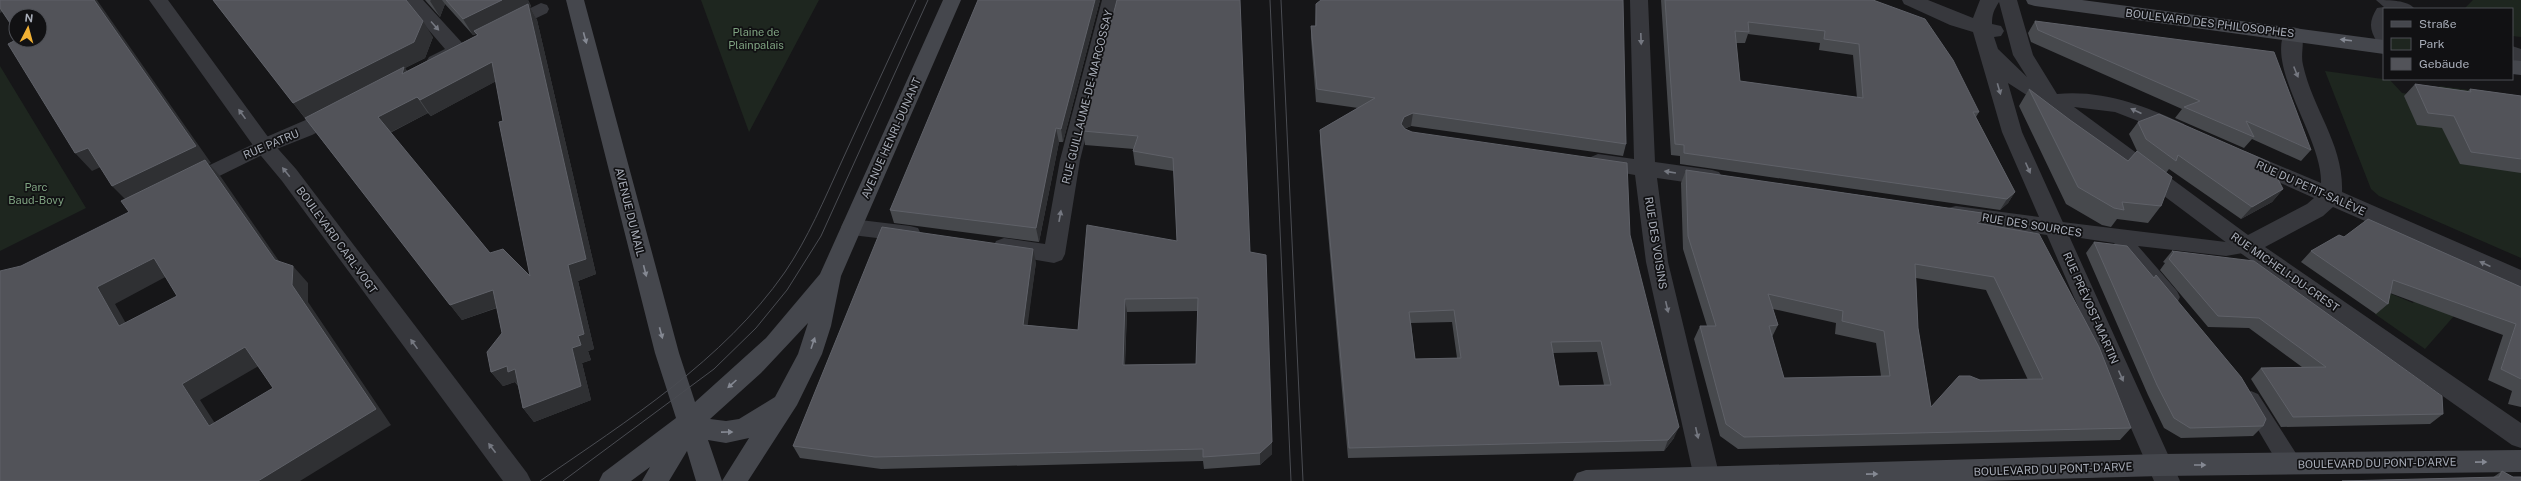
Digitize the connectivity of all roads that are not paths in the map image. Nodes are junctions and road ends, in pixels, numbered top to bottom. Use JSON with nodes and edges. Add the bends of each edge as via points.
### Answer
{"nodes":[{"id":1,"x":158,"y":0,"type":"edge"},
{"id":2,"x":412,"y":0,"type":"edge"},
{"id":3,"x":575,"y":0,"type":"edge"},
{"id":4,"x":952,"y":0,"type":"edge"},
{"id":5,"x":1111,"y":0,"type":"edge"},
{"id":6,"x":1639,"y":0,"type":"edge"},
{"id":7,"x":1911,"y":0,"type":"edge"},
{"id":8,"x":1991,"y":0,"type":"edge"},
{"id":9,"x":2008,"y":0,"type":"edge"},
{"id":10,"x":2035,"y":0,"type":"edge"},
{"id":11,"x":541,"y":9,"type":"dead end"},
{"id":12,"x":2383,"y":15,"type":"edge"},
{"id":13,"x":1982,"y":28,"type":"junction"},
{"id":14,"x":497,"y":31,"type":"edge"},
{"id":15,"x":2293,"y":34,"type":"junction"},
{"id":16,"x":2016,"y":36,"type":"junction"},
{"id":17,"x":2383,"y":36,"type":"edge"},
{"id":18,"x":2383,"y":47,"type":"edge"},
{"id":19,"x":1990,"y":52,"type":"junction"},
{"id":20,"x":419,"y":71,"type":"edge"},
{"id":21,"x":2052,"y":102,"type":"junction"},
{"id":22,"x":352,"y":106,"type":"edge"},
{"id":23,"x":2198,"y":138,"type":"edge"},
{"id":24,"x":264,"y":146,"type":"junction"},
{"id":25,"x":2226,"y":150,"type":"edge"},
{"id":26,"x":1576,"y":159,"type":"edge"},
{"id":27,"x":1645,"y":169,"type":"junction"},
{"id":28,"x":1728,"y":181,"type":"edge"},
{"id":29,"x":176,"y":190,"type":"edge"},
{"id":30,"x":2331,"y":196,"type":"junction"},
{"id":31,"x":1933,"y":210,"type":"edge"},
{"id":32,"x":852,"y":227,"type":"junction"},
{"id":33,"x":2054,"y":228,"type":"junction"},
{"id":34,"x":929,"y":237,"type":"edge"},
{"id":35,"x":2120,"y":237,"type":"junction"},
{"id":36,"x":983,"y":244,"type":"edge"},
{"id":37,"x":2247,"y":246,"type":"junction"},
{"id":38,"x":830,"y":276,"type":"junction"},
{"id":39,"x":2521,"y":280,"type":"edge"},
{"id":40,"x":2181,"y":310,"type":"edge"},
{"id":41,"x":2243,"y":386,"type":"edge"},
{"id":42,"x":793,"y":388,"type":"junction"},
{"id":43,"x":689,"y":423,"type":"junction"},
{"id":44,"x":2521,"y":437,"type":"edge"},
{"id":45,"x":2521,"y":461,"type":"edge"},
{"id":46,"x":2291,"y":465,"type":"junction"},
{"id":47,"x":2164,"y":473,"type":"edge"},
{"id":48,"x":1708,"y":479,"type":"edge"},
{"id":49,"x":517,"y":480,"type":"edge"},
{"id":50,"x":612,"y":481,"type":"edge"},
{"id":51,"x":655,"y":481,"type":"edge"},
{"id":52,"x":709,"y":481,"type":"edge"},
{"id":53,"x":734,"y":481,"type":"edge"},
{"id":54,"x":1586,"y":481,"type":"edge"}],
"edges":[{"from":24,"to":1,"type":"street","name":"BOULEVARD CARL-VOGT","one_way":true},
{"from":2,"to":20,"type":"street","one_way":true,"via":[[465,47]]},
{"from":3,"to":43,"type":"main road","name":"AVENUE DU MAIL","one_way":true,"via":[[662,336]]},
{"from":4,"to":32,"type":"main road","name":"AVENUE HENRI-DUNANT"},
{"from":36,"to":5,"type":"street","name":"RUE GUILLAUME-DE-MARCOSSAY","one_way":true,"via":[[1054,254],[1070,160]]},
{"from":6,"to":27,"type":"street","name":"RUE DES VOISINS","one_way":true},
{"from":7,"to":13,"type":"street"},
{"from":8,"to":13,"type":"street","name":"RUE PRÉVOST-MARTIN","via":[[1987,2],[1982,16]]},
{"from":9,"to":16,"type":"street","name":"RUE MICHELI-DU-CREST","via":[[2013,11]]},
{"from":10,"to":15,"type":"main road","name":"BOULEVARD DES PHILOSOPHES"},
{"from":11,"to":14,"type":"street"},
{"from":12,"to":17,"type":"street","via":[[2380,18],[2380,31]]},
{"from":13,"to":16,"type":"street"},
{"from":13,"to":19,"type":"street","name":"RUE PRÉVOST-MARTIN"},
{"from":18,"to":15,"type":"main road","name":"BOULEVARD DES PHILOSOPHES","one_way":true},
{"from":15,"to":30,"type":"street","one_way":true,"via":[[2293,65],[2330,157],[2334,178]]},
{"from":16,"to":21,"type":"street","name":"RUE MICHELI-DU-CREST","via":[[2032,72]]},
{"from":19,"to":21,"type":"street","name":"RUE MICHELI-DU-CREST","via":[[2019,82]]},
{"from":19,"to":33,"type":"street","name":"RUE PRÉVOST-MARTIN","one_way":true,"via":[[2012,132]]},
{"from":23,"to":21,"type":"street","one_way":true,"via":[[2127,107],[2079,99]]},
{"from":21,"to":37,"type":"street","name":"RUE MICHELI-DU-CREST"},
{"from":22,"to":24,"type":"street","name":"RUE PATRU","via":[[305,130]]},
{"from":24,"to":29,"type":"street","name":"RUE PATRU"},
{"from":49,"to":24,"type":"street","name":"BOULEVARD CARL-VOGT","one_way":true,"via":[[289,175]]},
{"from":25,"to":30,"type":"street","name":"RUE DU PETIT-SALÈVE"},
{"from":26,"to":27,"type":"street"},
{"from":28,"to":27,"type":"street","one_way":true},
{"from":27,"to":48,"type":"street","name":"RUE DES VOISINS","one_way":true,"via":[[1657,262]]},
{"from":30,"to":37,"type":"street","name":"RUE DES SOURCES","via":[[2315,210]]},
{"from":39,"to":30,"type":"street","name":"RUE DU PETIT-SALÈVE","one_way":true},
{"from":31,"to":33,"type":"street","name":"RUE DES SOURCES"},
{"from":32,"to":34,"type":"street"},
{"from":32,"to":38,"type":"main road","name":"AVENUE HENRI-DUNANT"},
{"from":33,"to":35,"type":"street","name":"RUE DES SOURCES"},
{"from":33,"to":47,"type":"street","name":"RUE PRÉVOST-MARTIN","one_way":true},
{"from":35,"to":37,"type":"street","name":"RUE DES SOURCES","via":[[2226,249]]},
{"from":35,"to":40,"type":"street"},
{"from":37,"to":44,"type":"street","name":"RUE MICHELI-DU-CREST"},
{"from":42,"to":38,"type":"main road","name":"AVENUE HENRI-DUNANT","one_way":true,"via":[[819,326]]},
{"from":38,"to":43,"type":"main road","name":"AVENUE HENRI-DUNANT","one_way":true,"via":[[796,322]]},
{"from":41,"to":46,"type":"street"},
{"from":43,"to":42,"type":"main road","one_way":true,"via":[[713,432],[738,432],[762,420]]},
{"from":42,"to":53,"type":"main road","name":"AVENUE HENRI-DUNANT"},
{"from":43,"to":50,"type":"main road"},
{"from":43,"to":51,"type":"main road"},
{"from":43,"to":52,"type":"main road","name":"AVENUE DU MAIL"},
{"from":46,"to":45,"type":"main road","name":"BOULEVARD DU PONT-D'ARVE","one_way":true},
{"from":47,"to":46,"type":"main road","name":"BOULEVARD DU PONT-D'ARVE","one_way":true},
{"from":48,"to":47,"type":"main road","name":"BOULEVARD DU PONT-D'ARVE","one_way":true},
{"from":48,"to":54,"type":"main road","name":"BOULEVARD DU PONT-D'ARVE"}]}
